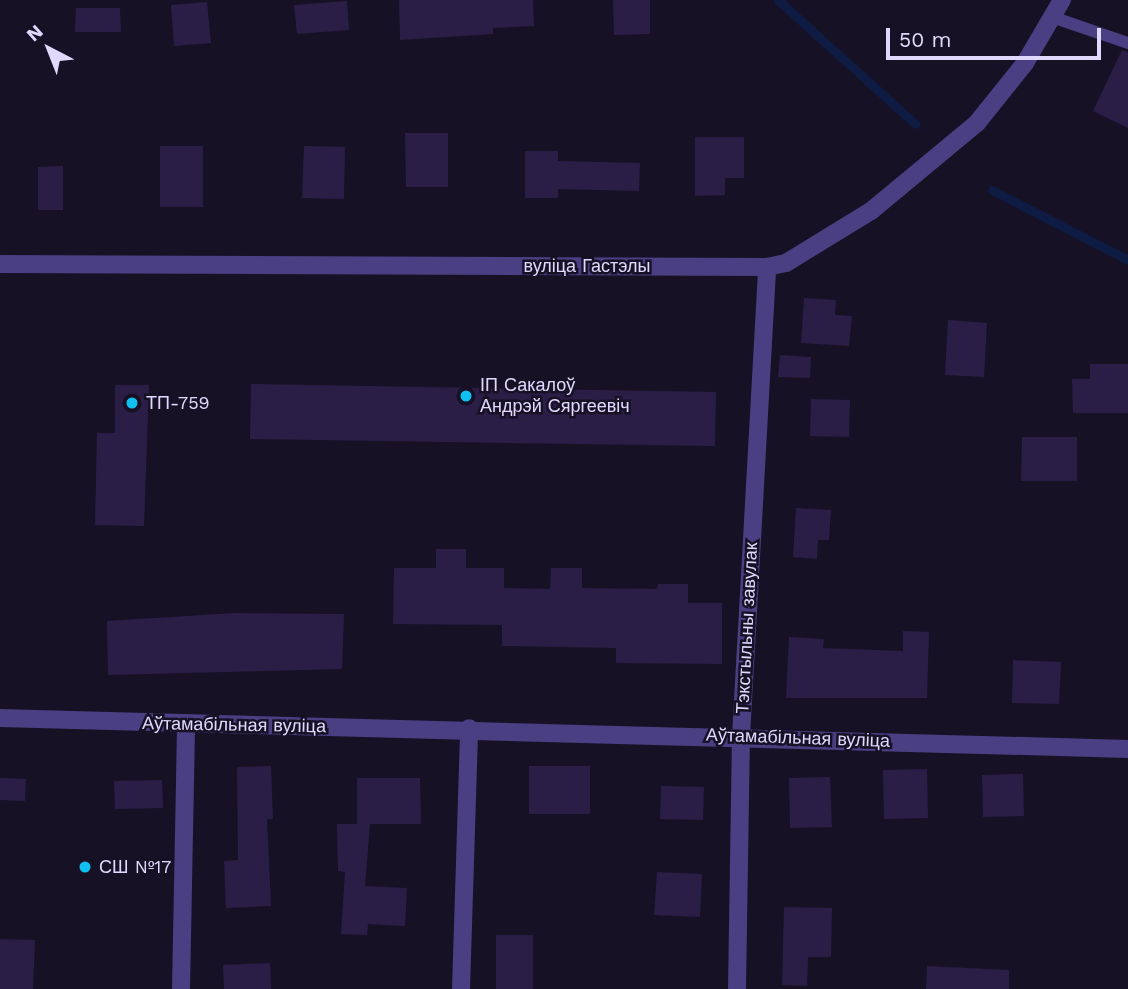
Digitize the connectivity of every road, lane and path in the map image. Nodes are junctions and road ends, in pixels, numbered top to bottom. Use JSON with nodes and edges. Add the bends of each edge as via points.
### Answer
{"nodes":[{"id":1,"x":1062,"y":0,"type":"edge"},
{"id":2,"x":1052,"y":17,"type":"junction"},
{"id":3,"x":1128,"y":43,"type":"edge"},
{"id":4,"x":0,"y":264,"type":"edge"},
{"id":5,"x":767,"y":267,"type":"junction"},
{"id":6,"x":0,"y":718,"type":"edge"},
{"id":7,"x":186,"y":725,"type":"junction"},
{"id":8,"x":468,"y":728,"type":"junction"},
{"id":9,"x":741,"y":736,"type":"junction"},
{"id":10,"x":1128,"y":749,"type":"edge"},
{"id":11,"x":181,"y":989,"type":"edge"},
{"id":12,"x":461,"y":989,"type":"edge"},
{"id":13,"x":737,"y":989,"type":"edge"}],
"edges":[{"from":1,"to":2,"type":"street","name":"вуліца Гастэлы"},
{"from":2,"to":3,"type":"lane"},
{"from":2,"to":5,"type":"street","name":"вуліца Гастэлы","via":[[1025,63],[977,123],[933,163],[871,211],[786,262]]},
{"from":4,"to":5,"type":"street","name":"вуліца Гастэлы"},
{"from":5,"to":9,"type":"street","name":"Тэкстыльны завулак"},
{"from":6,"to":7,"type":"street","name":"Аўтамабільная вуліца"},
{"from":7,"to":8,"type":"street","name":"Аўтамабільная вуліца"},
{"from":7,"to":11,"type":"street"},
{"from":8,"to":9,"type":"street","name":"Аўтамабільная вуліца"},
{"from":8,"to":12,"type":"street"},
{"from":9,"to":10,"type":"street","name":"Аўтамабільная вуліца"},
{"from":9,"to":13,"type":"street","name":"Тэкстыльны завулак"}]}
